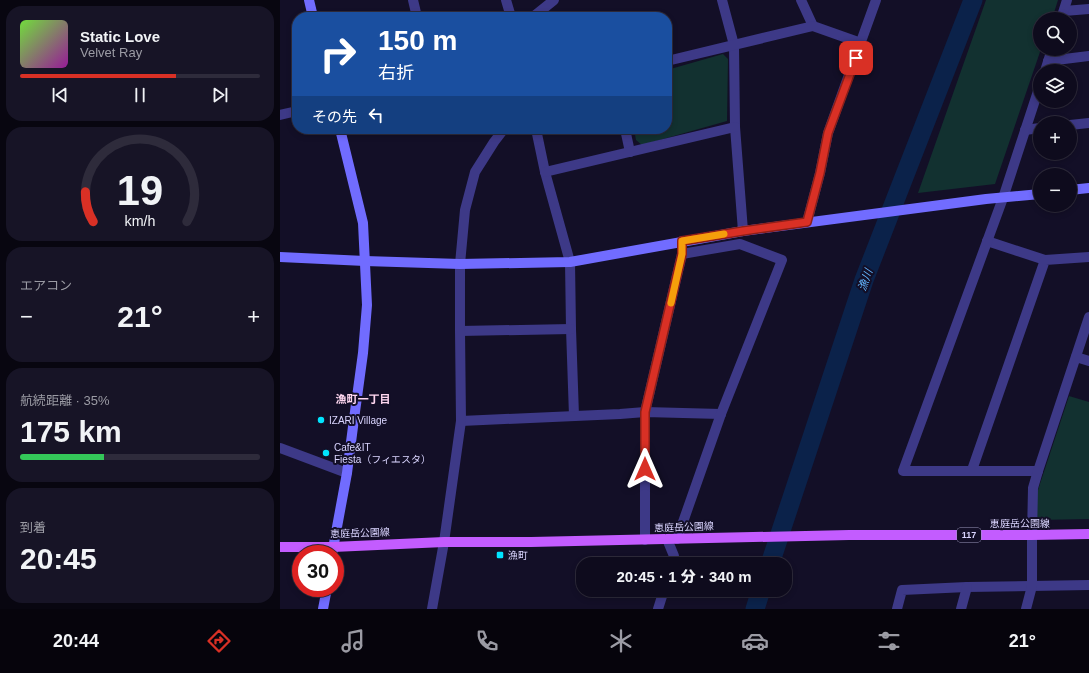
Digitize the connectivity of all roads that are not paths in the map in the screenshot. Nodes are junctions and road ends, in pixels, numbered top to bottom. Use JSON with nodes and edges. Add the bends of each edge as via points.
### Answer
{"nodes":[{"id":1,"x":309,"y":0,"type":"edge"},
{"id":2,"x":413,"y":0,"type":"edge"},
{"id":3,"x":506,"y":0,"type":"edge"},
{"id":4,"x":554,"y":0,"type":"edge"},
{"id":5,"x":722,"y":0,"type":"edge"},
{"id":6,"x":801,"y":0,"type":"edge"},
{"id":7,"x":876,"y":0,"type":"edge"},
{"id":8,"x":1067,"y":0,"type":"edge"},
{"id":9,"x":1089,"y":9,"type":"edge"},
{"id":10,"x":312,"y":12,"type":"edge"},
{"id":11,"x":416,"y":12,"type":"edge"},
{"id":12,"x":510,"y":12,"type":"edge"},
{"id":13,"x":539,"y":12,"type":"edge"},
{"id":14,"x":1063,"y":12,"type":"edge"},
{"id":15,"x":1076,"y":12,"type":"edge"},
{"id":16,"x":813,"y":26,"type":"junction"},
{"id":17,"x":861,"y":44,"type":"junction"},
{"id":18,"x":734,"y":46,"type":"junction"},
{"id":19,"x":1050,"y":56,"type":"edge"},
{"id":20,"x":1089,"y":56,"type":"edge"},
{"id":21,"x":672,"y":60,"type":"edge"},
{"id":22,"x":1048,"y":61,"type":"junction"},
{"id":23,"x":1047,"y":64,"type":"edge"},
{"id":24,"x":1033,"y":106,"type":"edge"},
{"id":25,"x":292,"y":112,"type":"edge"},
{"id":26,"x":280,"y":115,"type":"edge"},
{"id":27,"x":1089,"y":123,"type":"edge"},
{"id":28,"x":1077,"y":124,"type":"edge"},
{"id":29,"x":735,"y":127,"type":"junction"},
{"id":30,"x":1033,"y":129,"type":"edge"},
{"id":31,"x":1025,"y":130,"type":"junction"},
{"id":32,"x":341,"y":134,"type":"edge"},
{"id":33,"x":500,"y":134,"type":"edge"},
{"id":34,"x":537,"y":134,"type":"edge"},
{"id":35,"x":626,"y":134,"type":"edge"},
{"id":36,"x":630,"y":152,"type":"junction"},
{"id":37,"x":546,"y":172,"type":"junction"},
{"id":38,"x":1089,"y":188,"type":"edge"},
{"id":39,"x":1077,"y":189,"type":"edge"},
{"id":40,"x":1033,"y":195,"type":"edge"},
{"id":41,"x":1003,"y":198,"type":"junction"},
{"id":42,"x":807,"y":222,"type":"junction"},
{"id":43,"x":743,"y":231,"type":"junction"},
{"id":44,"x":682,"y":241,"type":"junction"},
{"id":45,"x":987,"y":241,"type":"junction"},
{"id":46,"x":682,"y":254,"type":"junction"},
{"id":47,"x":280,"y":257,"type":"edge"},
{"id":48,"x":1089,"y":257,"type":"edge"},
{"id":49,"x":1045,"y":260,"type":"junction"},
{"id":50,"x":365,"y":261,"type":"junction"},
{"id":51,"x":570,"y":262,"type":"junction"},
{"id":52,"x":460,"y":264,"type":"junction"},
{"id":53,"x":1089,"y":317,"type":"edge"},
{"id":54,"x":571,"y":329,"type":"junction"},
{"id":55,"x":460,"y":331,"type":"junction"},
{"id":56,"x":1076,"y":357,"type":"junction"},
{"id":57,"x":1089,"y":361,"type":"edge"},
{"id":58,"x":645,"y":412,"type":"junction"},
{"id":59,"x":721,"y":414,"type":"junction"},
{"id":60,"x":574,"y":416,"type":"junction"},
{"id":61,"x":461,"y":420,"type":"junction"},
{"id":62,"x":280,"y":448,"type":"edge"},
{"id":63,"x":972,"y":470,"type":"junction"},
{"id":64,"x":1038,"y":471,"type":"junction"},
{"id":65,"x":346,"y":473,"type":"junction"},
{"id":66,"x":1089,"y":534,"type":"edge"},
{"id":67,"x":1032,"y":535,"type":"junction"},
{"id":68,"x":672,"y":539,"type":"junction"},
{"id":69,"x":645,"y":540,"type":"junction"},
{"id":70,"x":444,"y":542,"type":"junction"},
{"id":71,"x":333,"y":545,"type":"edge"},
{"id":72,"x":280,"y":547,"type":"edge"},
{"id":73,"x":292,"y":548,"type":"edge"},
{"id":74,"x":344,"y":549,"type":"edge"},
{"id":75,"x":674,"y":557,"type":"edge"},
{"id":76,"x":1089,"y":585,"type":"edge"},
{"id":77,"x":1032,"y":586,"type":"junction"},
{"id":78,"x":967,"y":587,"type":"junction"},
{"id":79,"x":325,"y":597,"type":"edge"},
{"id":80,"x":662,"y":597,"type":"edge"},
{"id":81,"x":323,"y":609,"type":"edge"},
{"id":82,"x":432,"y":609,"type":"edge"},
{"id":83,"x":658,"y":609,"type":"edge"},
{"id":84,"x":897,"y":609,"type":"edge"},
{"id":85,"x":961,"y":609,"type":"edge"},
{"id":86,"x":1026,"y":609,"type":"edge"}],
"edges":[{"from":1,"to":10,"type":"street"},
{"from":2,"to":11,"type":"street"},
{"from":3,"to":12,"type":"street"},
{"from":4,"to":13,"type":"street"},
{"from":5,"to":18,"type":"street"},
{"from":6,"to":16,"type":"street"},
{"from":7,"to":17,"type":"street"},
{"from":8,"to":14,"type":"street"},
{"from":9,"to":15,"type":"street"},
{"from":16,"to":17,"type":"street"},
{"from":16,"to":18,"type":"street"},
{"from":17,"to":42,"type":"street","via":[[828,133]]},
{"from":18,"to":21,"type":"street"},
{"from":18,"to":29,"type":"street"},
{"from":19,"to":22,"type":"street"},
{"from":20,"to":22,"type":"street"},
{"from":22,"to":23,"type":"street"},
{"from":24,"to":31,"type":"street"},
{"from":25,"to":26,"type":"street"},
{"from":27,"to":28,"type":"street"},
{"from":29,"to":36,"type":"street"},
{"from":29,"to":43,"type":"street"},
{"from":30,"to":31,"type":"street"},
{"from":31,"to":41,"type":"street"},
{"from":32,"to":50,"type":"street","via":[[363,223]]},
{"from":33,"to":52,"type":"street","via":[[475,172],[465,210]]},
{"from":34,"to":37,"type":"street"},
{"from":35,"to":36,"type":"street"},
{"from":36,"to":37,"type":"street"},
{"from":37,"to":51,"type":"street"},
{"from":38,"to":39,"type":"street"},
{"from":40,"to":41,"type":"street"},
{"from":41,"to":42,"type":"street"},
{"from":41,"to":45,"type":"street"},
{"from":42,"to":43,"type":"street"},
{"from":43,"to":44,"type":"street"},
{"from":44,"to":46,"type":"street"},
{"from":44,"to":51,"type":"street"},
{"from":45,"to":49,"type":"street"},
{"from":45,"to":63,"type":"street","via":[[903,471]]},
{"from":46,"to":58,"type":"street"},
{"from":46,"to":59,"type":"street","via":[[740,244],[782,260]]},
{"from":47,"to":50,"type":"street"},
{"from":48,"to":49,"type":"street"},
{"from":49,"to":63,"type":"street"},
{"from":50,"to":52,"type":"street"},
{"from":50,"to":65,"type":"street","via":[[367,305],[363,353]]},
{"from":51,"to":52,"type":"street"},
{"from":51,"to":54,"type":"street"},
{"from":52,"to":55,"type":"street"},
{"from":53,"to":56,"type":"street"},
{"from":54,"to":55,"type":"street"},
{"from":54,"to":60,"type":"street"},
{"from":55,"to":61,"type":"street"},
{"from":56,"to":57,"type":"street"},
{"from":56,"to":64,"type":"street"},
{"from":58,"to":59,"type":"street"},
{"from":58,"to":60,"type":"street"},
{"from":58,"to":69,"type":"street"},
{"from":59,"to":68,"type":"street"},
{"from":60,"to":61,"type":"street"},
{"from":61,"to":70,"type":"street"},
{"from":62,"to":65,"type":"street"},
{"from":63,"to":64,"type":"street"},
{"from":64,"to":67,"type":"street","via":[[1033,488]]},
{"from":65,"to":71,"type":"street"},
{"from":66,"to":67,"type":"main road","name":"恵庭岳公園線","number":"117"},
{"from":67,"to":68,"type":"main road","name":"恵庭岳公園線","number":"117","via":[[849,535]]},
{"from":67,"to":77,"type":"street"},
{"from":68,"to":69,"type":"main road","name":"恵庭岳公園線","number":"117"},
{"from":68,"to":75,"type":"street"},
{"from":69,"to":70,"type":"main road","name":"恵庭岳公園線","number":"117"},
{"from":70,"to":74,"type":"main road","name":"恵庭岳公園線","number":"117"},
{"from":70,"to":82,"type":"street"},
{"from":72,"to":73,"type":"main road","name":"恵庭岳公園線","number":"117"},
{"from":76,"to":77,"type":"street"},
{"from":77,"to":78,"type":"street"},
{"from":77,"to":86,"type":"street"},
{"from":78,"to":84,"type":"street","via":[[902,590]]},
{"from":78,"to":85,"type":"street"},
{"from":79,"to":81,"type":"street"},
{"from":80,"to":83,"type":"street"}]}
